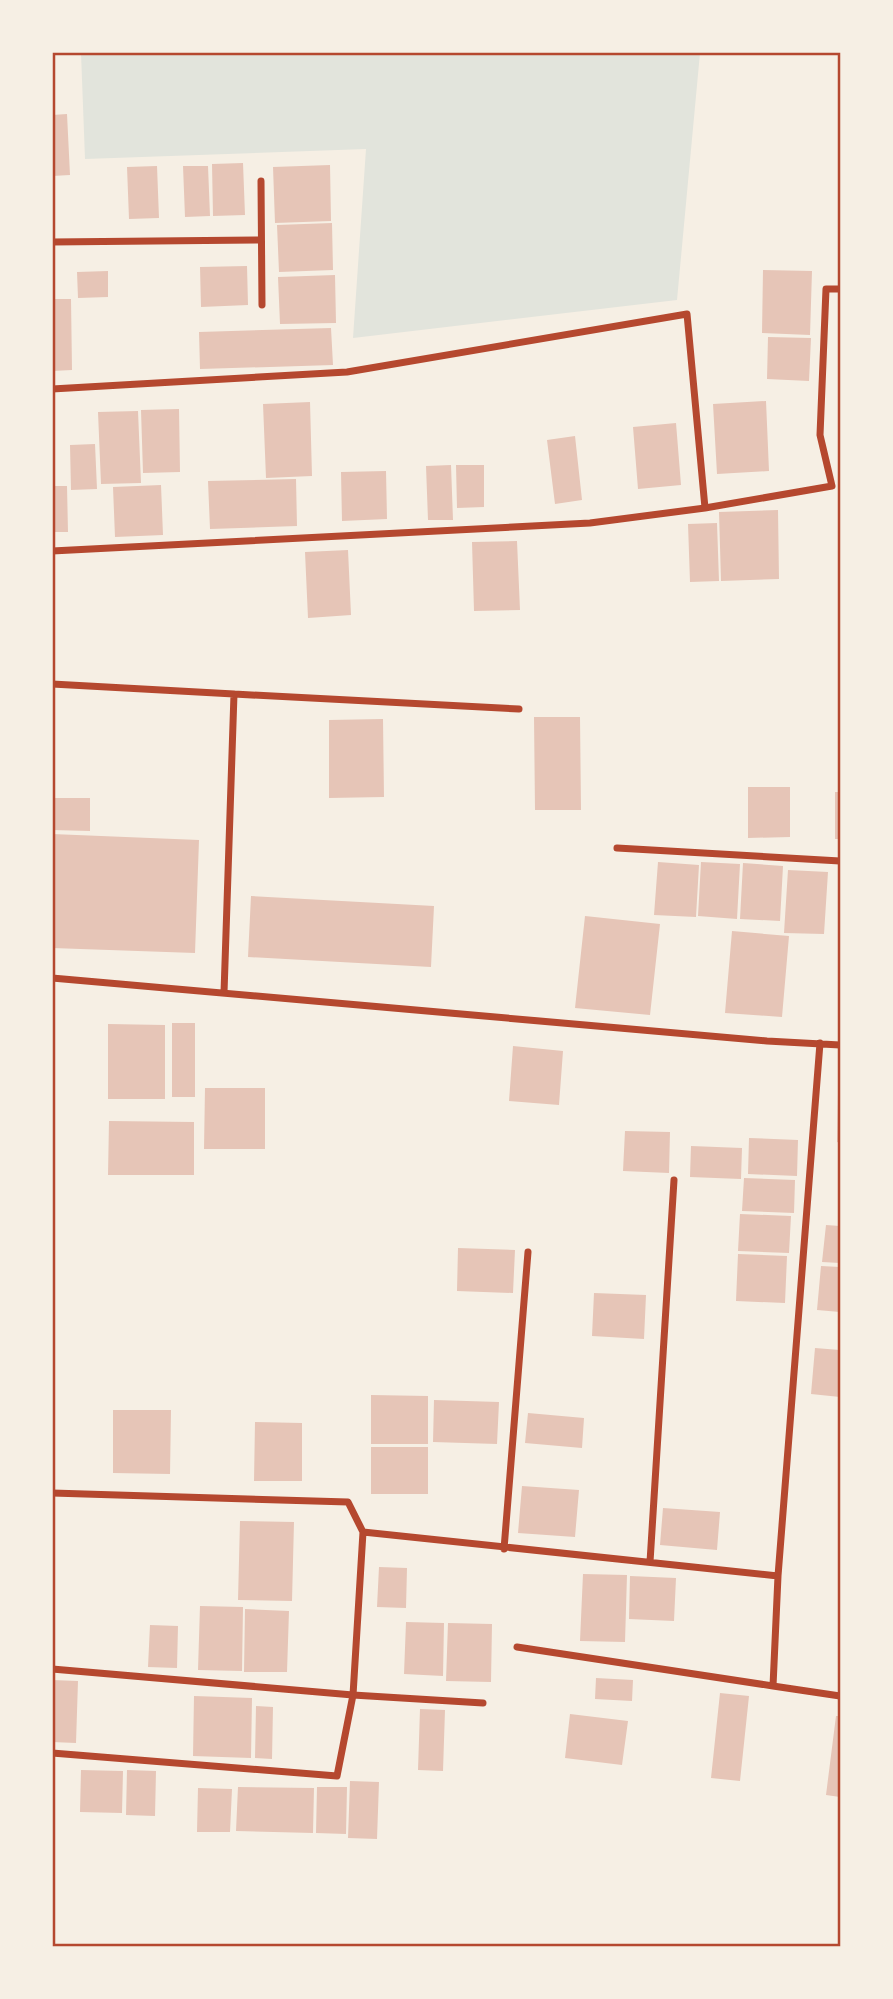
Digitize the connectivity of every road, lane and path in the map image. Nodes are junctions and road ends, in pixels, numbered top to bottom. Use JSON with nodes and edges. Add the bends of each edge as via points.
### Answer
{"nodes":[{"id":1,"x":261,"y":181,"type":"dead end"},
{"id":2,"x":261,"y":240,"type":"junction"},
{"id":3,"x":52,"y":242,"type":"edge"},
{"id":4,"x":841,"y":289,"type":"edge"},
{"id":5,"x":262,"y":304,"type":"dead end"},
{"id":6,"x":52,"y":389,"type":"edge"},
{"id":7,"x":832,"y":486,"type":"junction"},
{"id":8,"x":841,"y":494,"type":"edge"},
{"id":9,"x":705,"y":508,"type":"junction"},
{"id":10,"x":52,"y":551,"type":"edge"},
{"id":11,"x":52,"y":684,"type":"edge"},
{"id":12,"x":234,"y":694,"type":"junction"},
{"id":13,"x":519,"y":709,"type":"dead end"},
{"id":14,"x":617,"y":848,"type":"dead end"},
{"id":15,"x":841,"y":861,"type":"edge"},
{"id":16,"x":52,"y":978,"type":"edge"},
{"id":17,"x":224,"y":993,"type":"junction"},
{"id":18,"x":820,"y":1043,"type":"junction"},
{"id":19,"x":841,"y":1045,"type":"edge"},
{"id":20,"x":674,"y":1180,"type":"dead end"},
{"id":21,"x":528,"y":1252,"type":"dead end"},
{"id":22,"x":52,"y":1493,"type":"edge"},
{"id":23,"x":363,"y":1532,"type":"junction"},
{"id":24,"x":504,"y":1549,"type":"junction"},
{"id":25,"x":650,"y":1562,"type":"junction"},
{"id":26,"x":778,"y":1576,"type":"junction"},
{"id":27,"x":517,"y":1647,"type":"dead end"},
{"id":28,"x":52,"y":1669,"type":"edge"},
{"id":29,"x":773,"y":1686,"type":"junction"},
{"id":30,"x":353,"y":1695,"type":"junction"},
{"id":31,"x":841,"y":1696,"type":"edge"},
{"id":32,"x":483,"y":1703,"type":"dead end"},
{"id":33,"x":52,"y":1753,"type":"edge"}],
"edges":[{"from":1,"to":2,"type":"street"},
{"from":2,"to":3,"type":"street"},
{"from":2,"to":5,"type":"street"},
{"from":4,"to":7,"type":"street","via":[[826,289],[820,435]]},
{"from":6,"to":9,"type":"street","via":[[346,373],[687,314]]},
{"from":7,"to":8,"type":"street"},
{"from":7,"to":9,"type":"street"},
{"from":9,"to":10,"type":"street","via":[[590,523]]},
{"from":11,"to":12,"type":"street"},
{"from":12,"to":13,"type":"street"},
{"from":12,"to":17,"type":"street"},
{"from":14,"to":15,"type":"street"},
{"from":16,"to":17,"type":"street"},
{"from":17,"to":18,"type":"street"},
{"from":18,"to":19,"type":"street"},
{"from":18,"to":26,"type":"street"},
{"from":20,"to":25,"type":"street"},
{"from":21,"to":24,"type":"street"},
{"from":22,"to":23,"type":"street","via":[[348,1502]]},
{"from":23,"to":24,"type":"street"},
{"from":23,"to":30,"type":"street"},
{"from":24,"to":25,"type":"street"},
{"from":25,"to":26,"type":"street"},
{"from":26,"to":29,"type":"street"},
{"from":27,"to":29,"type":"street"},
{"from":28,"to":30,"type":"street"},
{"from":29,"to":31,"type":"street"},
{"from":30,"to":32,"type":"street"},
{"from":30,"to":33,"type":"street","via":[[337,1776]]}]}
